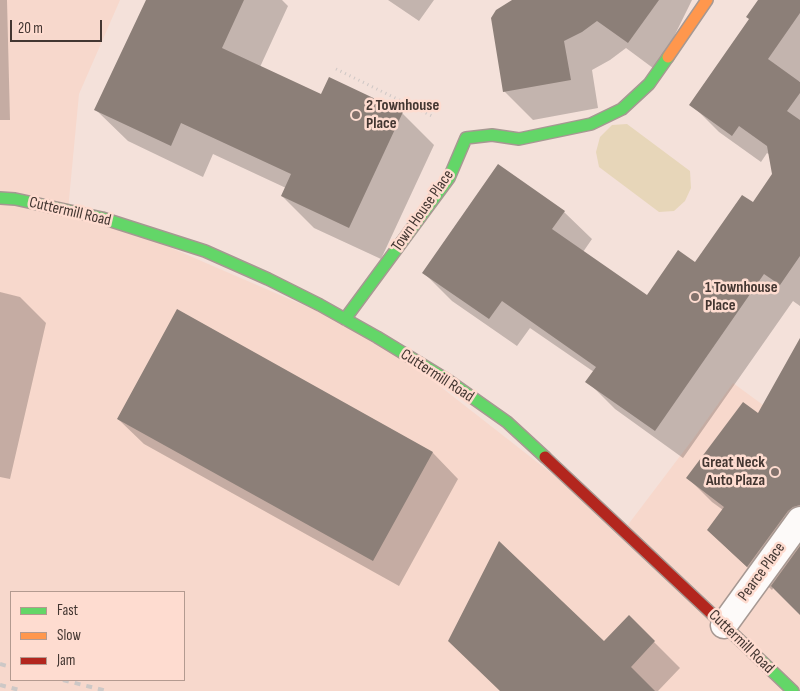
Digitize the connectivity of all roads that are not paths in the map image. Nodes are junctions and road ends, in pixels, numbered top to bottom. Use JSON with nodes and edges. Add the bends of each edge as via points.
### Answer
{"nodes":[{"id":1,"x":707,"y":0,"type":"edge"},
{"id":2,"x":0,"y":198,"type":"edge"},
{"id":3,"x":345,"y":320,"type":"junction"},
{"id":4,"x":800,"y":520,"type":"edge"},
{"id":5,"x":724,"y":625,"type":"junction"},
{"id":6,"x":793,"y":691,"type":"edge"}],
"edges":[{"from":1,"to":3,"type":"main road","name":"Town House Place","via":[[649,84],[622,109],[592,124],[518,139],[492,135],[466,138],[449,178]]},
{"from":2,"to":3,"type":"main road","name":"Cuttermill Road","via":[[102,218],[206,251],[268,278]]},
{"from":3,"to":5,"type":"main road","name":"Cuttermill Road","via":[[449,381],[507,422]]},
{"from":4,"to":5,"type":"street","name":"Pearce Place"},
{"from":5,"to":6,"type":"main road","name":"Cuttermill Road"}]}
